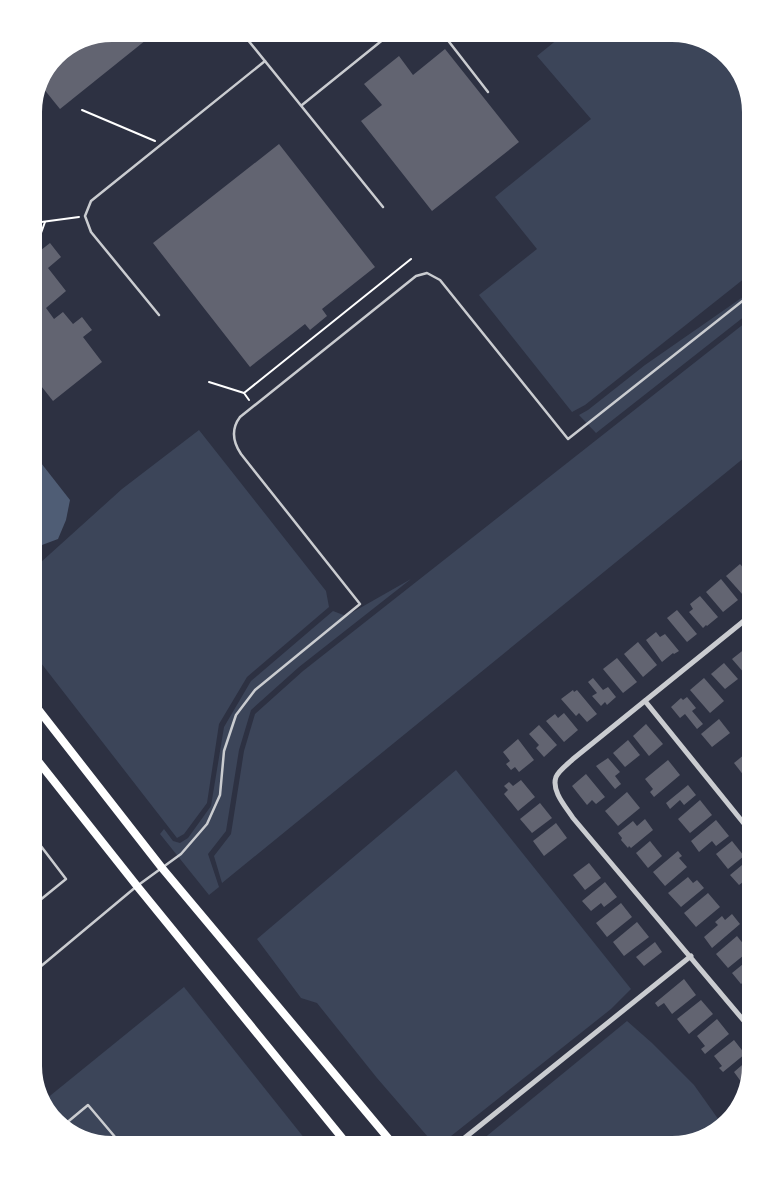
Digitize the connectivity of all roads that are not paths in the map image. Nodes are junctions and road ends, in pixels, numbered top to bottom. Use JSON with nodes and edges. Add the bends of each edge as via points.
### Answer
{"nodes":[{"id":1,"x":251,"y":43,"type":"edge"},
{"id":2,"x":379,"y":43,"type":"edge"},
{"id":3,"x":450,"y":43,"type":"edge"},
{"id":4,"x":266,"y":61,"type":"junction"},
{"id":5,"x":488,"y":92,"type":"dead end"},
{"id":6,"x":301,"y":105,"type":"junction"},
{"id":7,"x":383,"y":207,"type":"dead end"},
{"id":8,"x":742,"y":301,"type":"edge"},
{"id":9,"x":159,"y":315,"type":"dead end"},
{"id":10,"x":742,"y":623,"type":"edge"},
{"id":11,"x":646,"y":701,"type":"junction"},
{"id":12,"x":43,"y":716,"type":"edge"},
{"id":13,"x":43,"y":767,"type":"edge"},
{"id":14,"x":742,"y":821,"type":"edge"},
{"id":15,"x":43,"y":849,"type":"edge"},
{"id":16,"x":162,"y":868,"type":"junction"},
{"id":17,"x":137,"y":886,"type":"junction"},
{"id":18,"x":43,"y":898,"type":"edge"},
{"id":19,"x":691,"y":956,"type":"junction"},
{"id":20,"x":43,"y":964,"type":"edge"},
{"id":21,"x":742,"y":1018,"type":"edge"},
{"id":22,"x":69,"y":1120,"type":"edge"},
{"id":23,"x":113,"y":1135,"type":"edge"},
{"id":24,"x":340,"y":1135,"type":"edge"},
{"id":25,"x":386,"y":1135,"type":"edge"},
{"id":26,"x":467,"y":1136,"type":"edge"}],
"edges":[{"from":1,"to":4,"type":"lane"},
{"from":2,"to":6,"type":"lane"},
{"from":3,"to":5,"type":"lane"},
{"from":4,"to":6,"type":"lane"},
{"from":4,"to":9,"type":"lane","via":[[91,201],[85,216],[91,232]]},
{"from":6,"to":7,"type":"lane"},
{"from":8,"to":16,"type":"lane","via":[[568,440],[440,280],[427,273],[416,276],[236,422],[236,447],[360,604],[255,690],[236,715],[224,751],[220,794],[207,824],[181,854]]},
{"from":10,"to":11,"type":"street"},
{"from":11,"to":14,"type":"street"},
{"from":11,"to":19,"type":"street","via":[[573,759],[556,777],[556,787],[573,818]]},
{"from":12,"to":16,"type":"main road"},
{"from":13,"to":17,"type":"main road"},
{"from":15,"to":18,"type":"lane","via":[[66,879]]},
{"from":16,"to":17,"type":"lane"},
{"from":16,"to":25,"type":"main road"},
{"from":17,"to":20,"type":"lane"},
{"from":17,"to":24,"type":"main road"},
{"from":19,"to":21,"type":"street"},
{"from":19,"to":26,"type":"street"},
{"from":22,"to":23,"type":"lane","via":[[88,1105]]}]}
